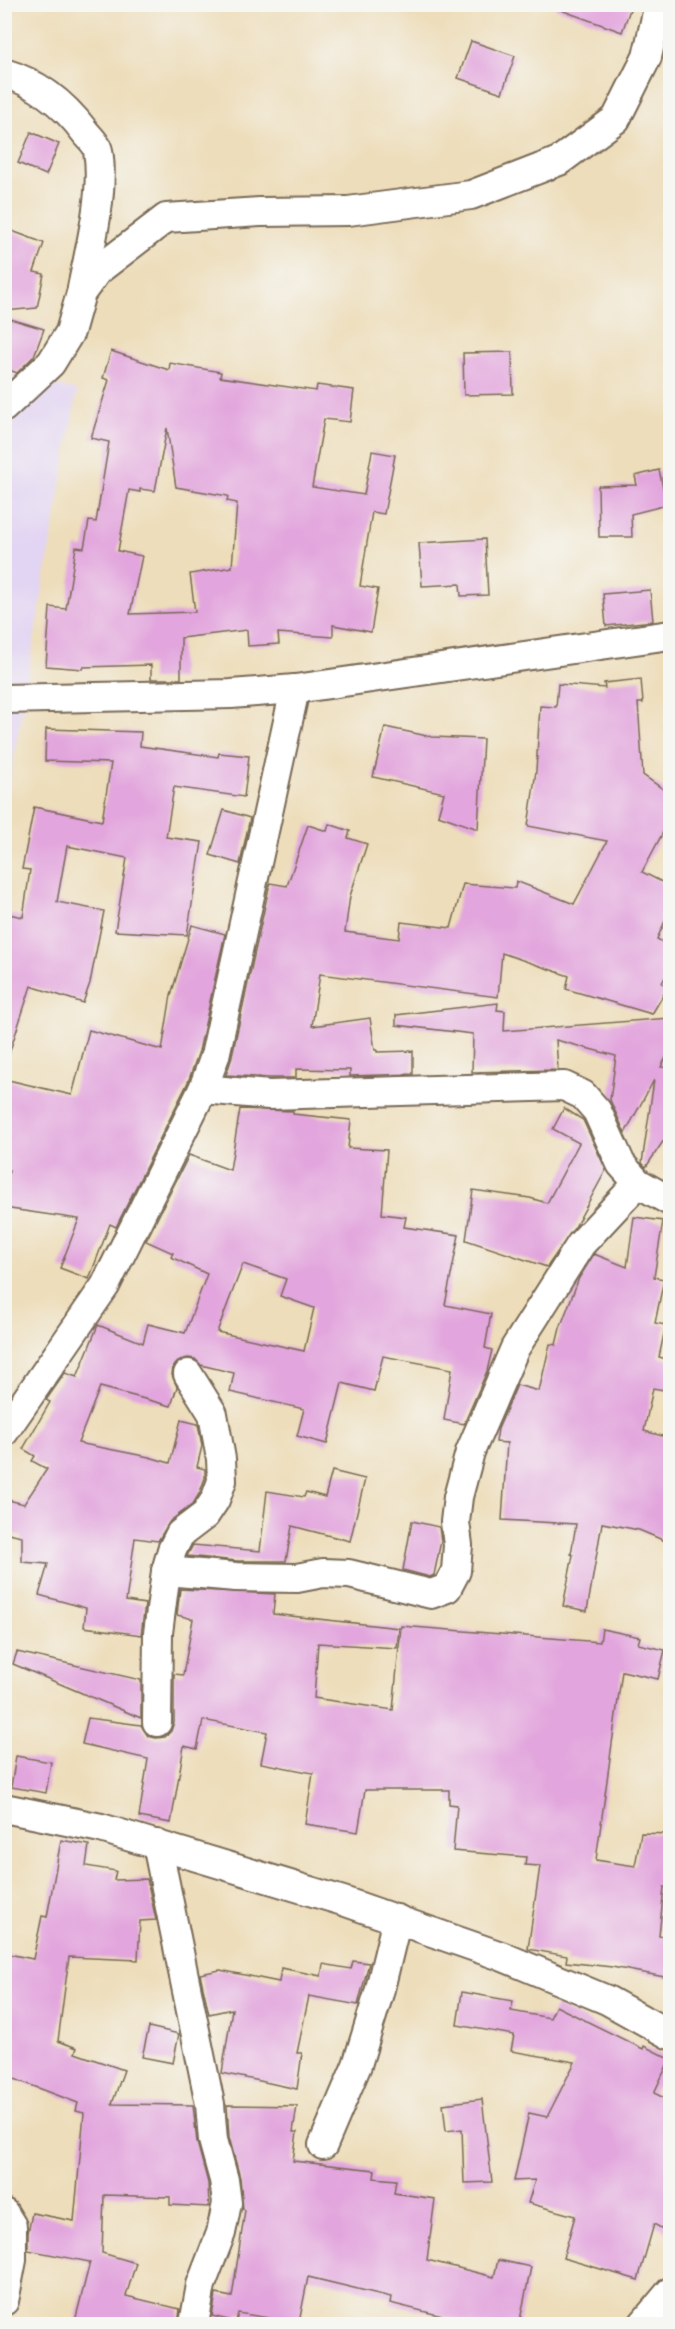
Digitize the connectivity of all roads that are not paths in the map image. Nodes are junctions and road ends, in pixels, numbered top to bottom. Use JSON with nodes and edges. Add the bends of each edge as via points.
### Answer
{"nodes":[{"id":1,"x":659,"y":4,"type":"edge"},
{"id":2,"x":4,"y":73,"type":"edge"},
{"id":3,"x":81,"y":293,"type":"junction"},
{"id":4,"x":4,"y":407,"type":"edge"},
{"id":5,"x":670,"y":635,"type":"edge"},
{"id":6,"x":295,"y":689,"type":"junction"},
{"id":7,"x":4,"y":699,"type":"edge"},
{"id":8,"x":203,"y":1089,"type":"junction"},
{"id":9,"x":638,"y":1183,"type":"junction"},
{"id":10,"x":670,"y":1200,"type":"edge"},
{"id":11,"x":188,"y":1374,"type":"dead end"},
{"id":12,"x":4,"y":1432,"type":"edge"},
{"id":13,"x":166,"y":1571,"type":"junction"},
{"id":14,"x":157,"y":1722,"type":"dead end"},
{"id":15,"x":4,"y":1808,"type":"edge"},
{"id":16,"x":157,"y":1844,"type":"junction"},
{"id":17,"x":397,"y":1919,"type":"junction"},
{"id":18,"x":665,"y":2027,"type":"edge"},
{"id":19,"x":323,"y":2145,"type":"dead end"},
{"id":20,"x":4,"y":2213,"type":"edge"},
{"id":21,"x":670,"y":2292,"type":"edge"},
{"id":22,"x":4,"y":2301,"type":"edge"},
{"id":23,"x":194,"y":2325,"type":"edge"},
{"id":24,"x":643,"y":2325,"type":"edge"}],
"edges":[{"from":1,"to":3,"type":"street","via":[[647,57],[616,119],[559,161],[471,195],[348,210],[166,218],[97,271]]},
{"from":2,"to":3,"type":"street","via":[[24,79],[49,94],[98,148],[95,227]]},
{"from":3,"to":4,"type":"street","via":[[70,332],[51,363]]},
{"from":5,"to":6,"type":"street"},
{"from":6,"to":7,"type":"street"},
{"from":6,"to":8,"type":"street","via":[[214,1056]]},
{"from":8,"to":9,"type":"street","via":[[269,1095],[564,1086],[583,1095],[597,1111],[621,1164]]},
{"from":8,"to":12,"type":"street","via":[[105,1286]]},
{"from":9,"to":10,"type":"street"},
{"from":9,"to":13,"type":"street","via":[[581,1244],[515,1348],[470,1452],[455,1522],[456,1571],[447,1588],[431,1594],[349,1574],[297,1578]]},
{"from":11,"to":13,"type":"street","via":[[213,1414],[222,1481],[205,1515],[180,1534]]},
{"from":13,"to":14,"type":"street","via":[[158,1633]]},
{"from":15,"to":16,"type":"street"},
{"from":16,"to":17,"type":"street"},
{"from":16,"to":23,"type":"street","via":[[227,2203],[221,2233],[201,2285]]},
{"from":17,"to":18,"type":"street","via":[[501,1956]]},
{"from":17,"to":19,"type":"street","via":[[357,2066]]},
{"from":20,"to":22,"type":"street","via":[[12,2226],[12,2260]]},
{"from":21,"to":24,"type":"street"}]}
